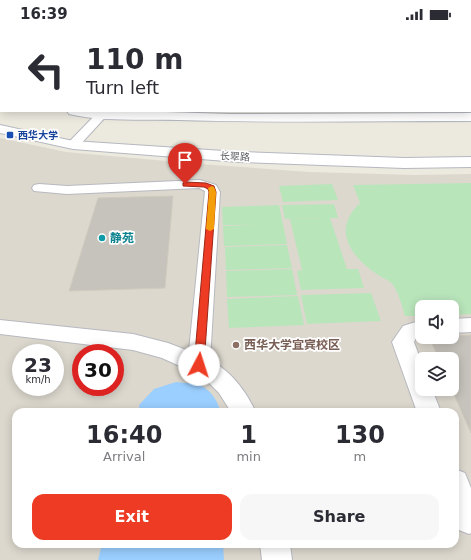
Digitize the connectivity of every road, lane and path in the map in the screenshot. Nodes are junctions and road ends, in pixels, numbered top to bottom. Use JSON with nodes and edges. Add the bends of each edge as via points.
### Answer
{"nodes":[{"id":1,"x":104,"y":112,"type":"edge"},
{"id":2,"x":471,"y":117,"type":"edge"},
{"id":3,"x":0,"y":129,"type":"edge"},
{"id":4,"x":73,"y":145,"type":"junction"},
{"id":5,"x":471,"y":162,"type":"edge"},
{"id":6,"x":39,"y":188,"type":"dead end"},
{"id":7,"x":471,"y":325,"type":"edge"},
{"id":8,"x":459,"y":326,"type":"edge"},
{"id":9,"x":0,"y":327,"type":"edge"},
{"id":10,"x":415,"y":328,"type":"edge"},
{"id":11,"x":199,"y":365,"type":"junction"},
{"id":12,"x":241,"y":408,"type":"edge"},
{"id":13,"x":428,"y":408,"type":"edge"},
{"id":14,"x":459,"y":497,"type":"edge"},
{"id":15,"x":465,"y":520,"type":"edge"},
{"id":16,"x":276,"y":548,"type":"edge"},
{"id":17,"x":277,"y":560,"type":"edge"}],
"edges":[{"from":1,"to":2,"type":"main road","via":[[290,119]]},
{"from":1,"to":4,"type":"street"},
{"from":3,"to":4,"type":"main road","name":"长翠路"},
{"from":4,"to":5,"type":"main road","name":"长翠路","via":[[246,157],[404,163]]},
{"from":6,"to":11,"type":"street","via":[[67,190],[200,184],[212,188]]},
{"from":7,"to":8,"type":"street"},
{"from":9,"to":11,"type":"street","via":[[133,342],[168,351]]},
{"from":10,"to":13,"type":"street","via":[[407,333],[403,342]]},
{"from":11,"to":12,"type":"street","via":[[210,370],[227,386]]},
{"from":14,"to":15,"type":"street"},
{"from":16,"to":17,"type":"street"}]}
